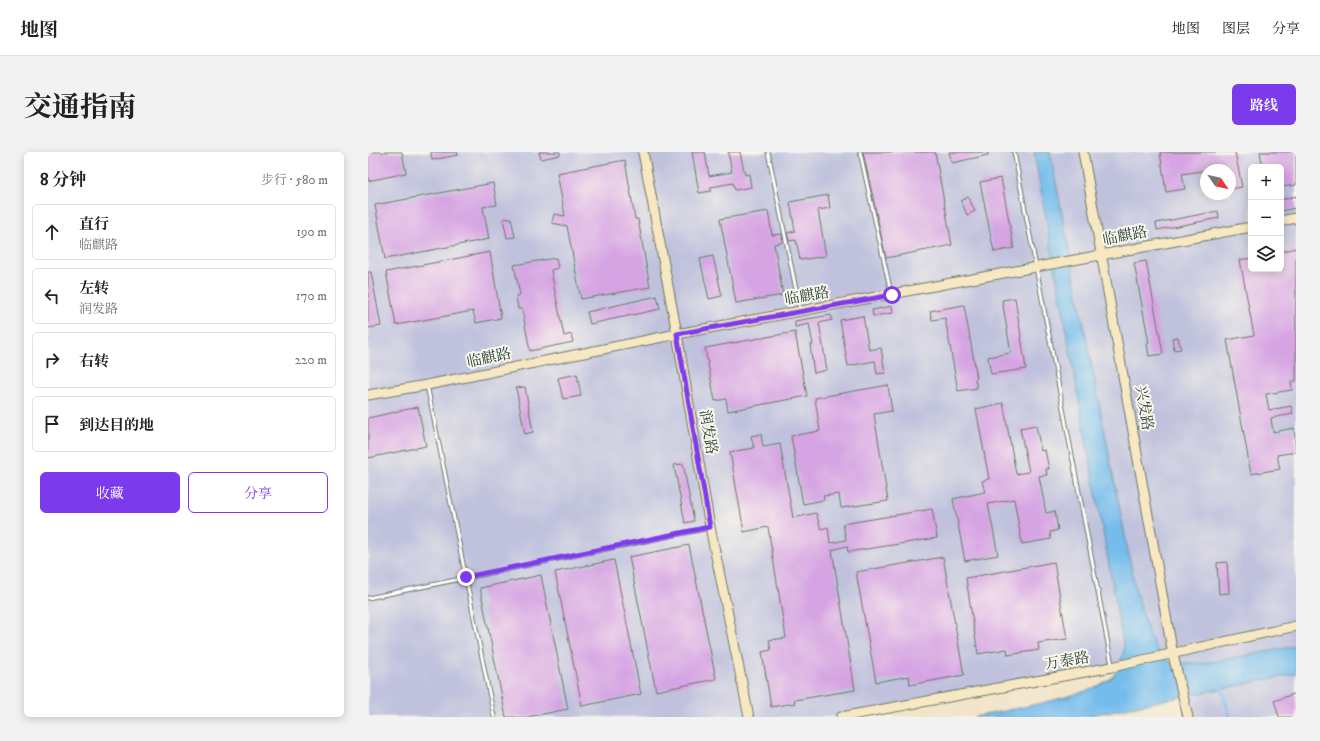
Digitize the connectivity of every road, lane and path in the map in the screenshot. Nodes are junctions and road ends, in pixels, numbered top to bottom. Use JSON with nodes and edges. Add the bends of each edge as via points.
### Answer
{"nodes":[{"id":1,"x":643,"y":152,"type":"edge"},
{"id":2,"x":768,"y":152,"type":"edge"},
{"id":3,"x":860,"y":152,"type":"edge"},
{"id":4,"x":1014,"y":152,"type":"edge"},
{"id":5,"x":1084,"y":152,"type":"edge"},
{"id":6,"x":1296,"y":218,"type":"edge"},
{"id":7,"x":1284,"y":220,"type":"edge"},
{"id":8,"x":1248,"y":228,"type":"edge"},
{"id":9,"x":1103,"y":254,"type":"junction"},
{"id":10,"x":1036,"y":267,"type":"junction"},
{"id":11,"x":892,"y":295,"type":"junction"},
{"id":12,"x":800,"y":311,"type":"junction"},
{"id":13,"x":677,"y":334,"type":"junction"},
{"id":14,"x":427,"y":385,"type":"junction"},
{"id":15,"x":368,"y":394,"type":"edge"},
{"id":16,"x":710,"y":527,"type":"junction"},
{"id":17,"x":466,"y":577,"type":"junction"},
{"id":18,"x":368,"y":598,"type":"edge"},
{"id":19,"x":1296,"y":626,"type":"edge"},
{"id":20,"x":1173,"y":655,"type":"junction"},
{"id":21,"x":1112,"y":667,"type":"junction"},
{"id":22,"x":494,"y":717,"type":"edge"},
{"id":23,"x":749,"y":717,"type":"edge"},
{"id":24,"x":841,"y":717,"type":"edge"},
{"id":25,"x":1188,"y":717,"type":"edge"}],
"edges":[{"from":1,"to":13,"type":"street","name":"润发路"},
{"from":2,"to":12,"type":"lane"},
{"from":3,"to":11,"type":"lane"},
{"from":4,"to":10,"type":"lane"},
{"from":5,"to":9,"type":"street","name":"兴发路"},
{"from":6,"to":7,"type":"street"},
{"from":8,"to":9,"type":"street","name":"临麒路"},
{"from":9,"to":10,"type":"street","name":"临麒路"},
{"from":9,"to":20,"type":"street","name":"兴发路"},
{"from":10,"to":11,"type":"street","name":"临麒路"},
{"from":10,"to":21,"type":"lane"},
{"from":11,"to":12,"type":"street","name":"临麒路"},
{"from":12,"to":13,"type":"street","name":"临麒路"},
{"from":13,"to":14,"type":"street","name":"临麒路"},
{"from":13,"to":16,"type":"street","name":"润发路"},
{"from":14,"to":15,"type":"street","name":"临麒路"},
{"from":14,"to":17,"type":"lane"},
{"from":16,"to":17,"type":"lane"},
{"from":16,"to":23,"type":"street","name":"润发路"},
{"from":17,"to":18,"type":"lane"},
{"from":17,"to":22,"type":"lane"},
{"from":19,"to":20,"type":"street","name":"万泰路"},
{"from":20,"to":21,"type":"street","name":"万泰路"},
{"from":20,"to":25,"type":"street","name":"兴发路"},
{"from":21,"to":24,"type":"street","name":"万泰路"}]}
